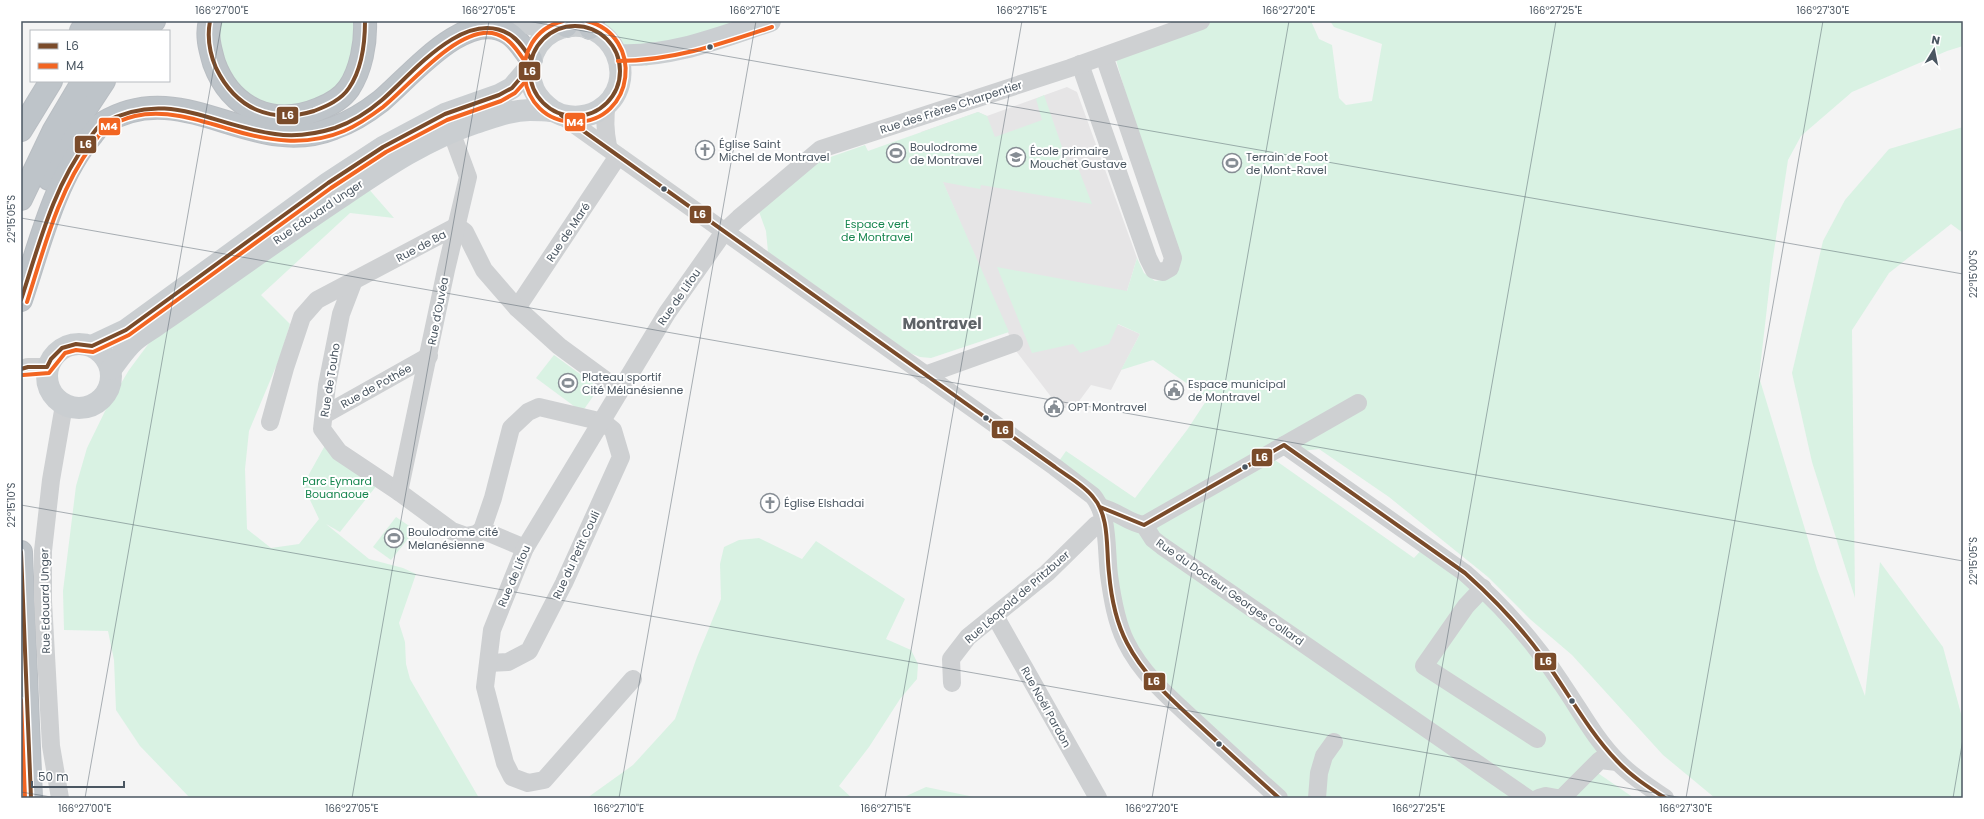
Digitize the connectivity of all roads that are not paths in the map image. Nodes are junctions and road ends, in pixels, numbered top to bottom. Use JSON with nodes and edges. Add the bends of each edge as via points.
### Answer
{"nodes":[{"id":1,"x":88,"y":21,"type":"edge"},
{"id":2,"x":107,"y":21,"type":"edge"},
{"id":3,"x":129,"y":21,"type":"edge"},
{"id":4,"x":154,"y":21,"type":"edge"},
{"id":5,"x":210,"y":21,"type":"edge"},
{"id":6,"x":365,"y":21,"type":"edge"},
{"id":7,"x":376,"y":21,"type":"edge"},
{"id":8,"x":521,"y":21,"type":"edge"},
{"id":9,"x":770,"y":21,"type":"edge"},
{"id":10,"x":1201,"y":21,"type":"edge"},
{"id":11,"x":592,"y":24,"type":"edge"},
{"id":12,"x":564,"y":26,"type":"edge"},
{"id":13,"x":82,"y":30,"type":"edge"},
{"id":14,"x":101,"y":30,"type":"edge"},
{"id":15,"x":121,"y":30,"type":"edge"},
{"id":16,"x":146,"y":30,"type":"edge"},
{"id":17,"x":661,"y":54,"type":"junction"},
{"id":18,"x":618,"y":55,"type":"junction"},
{"id":19,"x":1104,"y":56,"type":"junction"},
{"id":20,"x":530,"y":63,"type":"junction"},
{"id":21,"x":1080,"y":64,"type":"junction"},
{"id":22,"x":50,"y":82,"type":"edge"},
{"id":23,"x":68,"y":82,"type":"edge"},
{"id":24,"x":82,"y":82,"type":"edge"},
{"id":25,"x":103,"y":82,"type":"edge"},
{"id":26,"x":619,"y":82,"type":"junction"},
{"id":27,"x":607,"y":104,"type":"junction"},
{"id":28,"x":557,"y":113,"type":"junction"},
{"id":29,"x":212,"y":117,"type":"junction"},
{"id":30,"x":21,"y":130,"type":"edge"},
{"id":31,"x":451,"y":131,"type":"junction"},
{"id":32,"x":613,"y":151,"type":"junction"},
{"id":33,"x":21,"y":181,"type":"edge"},
{"id":34,"x":21,"y":199,"type":"edge"},
{"id":35,"x":457,"y":226,"type":"junction"},
{"id":36,"x":724,"y":232,"type":"junction"},
{"id":37,"x":354,"y":280,"type":"junction"},
{"id":38,"x":21,"y":286,"type":"edge"},
{"id":39,"x":21,"y":300,"type":"edge"},
{"id":40,"x":518,"y":308,"type":"junction"},
{"id":41,"x":1014,"y":343,"type":"dead end"},
{"id":42,"x":92,"y":346,"type":"junction"},
{"id":43,"x":429,"y":356,"type":"junction"},
{"id":44,"x":47,"y":367,"type":"junction"},
{"id":45,"x":21,"y":369,"type":"edge"},
{"id":46,"x":111,"y":369,"type":"junction"},
{"id":47,"x":925,"y":375,"type":"junction"},
{"id":48,"x":619,"y":390,"type":"junction"},
{"id":49,"x":1358,"y":403,"type":"dead end"},
{"id":50,"x":64,"y":405,"type":"junction"},
{"id":51,"x":324,"y":415,"type":"junction"},
{"id":52,"x":270,"y":422,"type":"dead end"},
{"id":53,"x":603,"y":422,"type":"junction"},
{"id":54,"x":1284,"y":445,"type":"junction"},
{"id":55,"x":399,"y":492,"type":"junction"},
{"id":56,"x":1102,"y":516,"type":"junction"},
{"id":57,"x":1144,"y":525,"type":"junction"},
{"id":58,"x":482,"y":530,"type":"junction"},
{"id":59,"x":525,"y":548,"type":"junction"},
{"id":60,"x":21,"y":552,"type":"edge"},
{"id":61,"x":1483,"y":588,"type":"junction"},
{"id":62,"x":995,"y":616,"type":"junction"},
{"id":63,"x":489,"y":663,"type":"junction"},
{"id":64,"x":633,"y":679,"type":"dead end"},
{"id":65,"x":952,"y":683,"type":"dead end"},
{"id":66,"x":1537,"y":739,"type":"dead end"},
{"id":67,"x":1334,"y":742,"type":"dead end"},
{"id":68,"x":1617,"y":762,"type":"junction"},
{"id":69,"x":31,"y":798,"type":"edge"},
{"id":70,"x":60,"y":798,"type":"edge"},
{"id":71,"x":1098,"y":798,"type":"edge"},
{"id":72,"x":1279,"y":798,"type":"edge"},
{"id":73,"x":1317,"y":798,"type":"edge"},
{"id":74,"x":1527,"y":798,"type":"edge"},
{"id":75,"x":1539,"y":798,"type":"edge"},
{"id":76,"x":1557,"y":798,"type":"edge"},
{"id":77,"x":1562,"y":798,"type":"edge"},
{"id":78,"x":1665,"y":798,"type":"edge"}],
"edges":[{"from":1,"to":13,"type":"highway"},
{"from":2,"to":14,"type":"highway"},
{"from":3,"to":15,"type":"highway"},
{"from":4,"to":16,"type":"highway"},
{"from":5,"to":6,"type":"highway","via":[[208,30],[211,52],[218,73],[230,92],[242,103],[262,114],[287,117],[306,114],[327,106],[349,89],[363,51]]},
{"from":7,"to":29,"type":"highway","via":[[376,57],[368,81],[352,104],[338,114],[324,122],[283,126]]},
{"from":8,"to":12,"type":"main road","via":[[540,27]]},
{"from":9,"to":17,"type":"main road"},
{"from":10,"to":19,"type":"street","name":"Rue des Frères Charpentier"},
{"from":11,"to":12,"type":"main road"},
{"from":11,"to":18,"type":"main road","via":[[609,40]]},
{"from":12,"to":20,"type":"main road","via":[[545,36],[536,46]]},
{"from":17,"to":18,"type":"main road"},
{"from":17,"to":26,"type":"main road"},
{"from":18,"to":26,"type":"main road","via":[[621,68]]},
{"from":19,"to":21,"type":"street","name":"Rue des Frères Charpentier"},
{"from":19,"to":21,"type":"street","via":[[1173,258],[1170,268],[1163,272],[1154,270],[1148,258]]},
{"from":20,"to":28,"type":"main road","via":[[530,80],[534,92],[542,103]]},
{"from":20,"to":29,"type":"highway","via":[[508,33],[489,28],[477,29],[460,34],[445,43],[380,102],[355,118],[314,135],[288,137],[263,134]]},
{"from":20,"to":42,"type":"main road","name":"Rue Edouard Unger","via":[[512,88],[445,114],[383,147],[328,183],[126,330]]},
{"from":21,"to":36,"type":"street","name":"Rue des Frères Charpentier","via":[[821,149]]},
{"from":22,"to":30,"type":"highway"},
{"from":23,"to":33,"type":"highway","via":[[37,139]]},
{"from":24,"to":34,"type":"highway","via":[[54,130]]},
{"from":25,"to":38,"type":"highway","via":[[66,139],[45,187],[32,228]]},
{"from":26,"to":27,"type":"main road","via":[[615,94]]},
{"from":27,"to":28,"type":"main road","via":[[586,115],[574,117]]},
{"from":27,"to":32,"type":"street","via":[[604,132]]},
{"from":28,"to":31,"type":"main road","name":"Rue Edouard Unger","via":[[529,110],[510,112]]},
{"from":28,"to":32,"type":"street"},
{"from":29,"to":39,"type":"highway","via":[[190,110],[152,107],[133,109],[102,123],[78,150],[59,189]]},
{"from":31,"to":35,"type":"street","name":"Rue d'Ouvéa","via":[[468,177]]},
{"from":31,"to":46,"type":"main road","name":"Rue Edouard Unger","via":[[419,146],[390,164],[284,235],[134,341]]},
{"from":32,"to":36,"type":"street"},
{"from":32,"to":40,"type":"street","name":"Rue de Maré"},
{"from":35,"to":37,"type":"street","name":"Rue de Ba"},
{"from":35,"to":40,"type":"street","name":"Rue de Ba","via":[[465,232],[484,270]]},
{"from":35,"to":43,"type":"street","name":"Rue d'Ouvéa"},
{"from":36,"to":47,"type":"street"},
{"from":36,"to":48,"type":"street","name":"Rue de Lifou","via":[[667,313]]},
{"from":37,"to":51,"type":"street","name":"Rue de Touho","via":[[341,314],[327,385]]},
{"from":37,"to":52,"type":"street","name":"Rue de Ba","via":[[316,300],[302,317]]},
{"from":40,"to":48,"type":"street","name":"Rue de Ba","via":[[559,346]]},
{"from":41,"to":47,"type":"street"},
{"from":42,"to":44,"type":"main road","via":[[76,344],[62,348]]},
{"from":42,"to":46,"type":"main road","via":[[104,356]]},
{"from":43,"to":51,"type":"street","name":"Rue de Pothée"},
{"from":43,"to":55,"type":"street","name":"Rue d'Ouvéa"},
{"from":44,"to":45,"type":"street"},
{"from":44,"to":50,"type":"main road","via":[[49,389]]},
{"from":46,"to":50,"type":"main road","via":[[109,389],[94,405],[74,408]]},
{"from":47,"to":56,"type":"street","via":[[1093,496]]},
{"from":48,"to":53,"type":"street","name":"Rue de Lifou"},
{"from":49,"to":54,"type":"street"},
{"from":50,"to":70,"type":"street","name":"Rue Edouard Unger","via":[[51,480],[43,551],[43,601],[51,739]]},
{"from":51,"to":55,"type":"street","name":"Rue de Touho","via":[[322,429],[339,452]]},
{"from":53,"to":58,"type":"street","via":[[540,407],[528,412],[516,422],[511,428]]},
{"from":53,"to":59,"type":"street","name":"Rue de Lifou"},
{"from":53,"to":63,"type":"street","name":"Rue du Petit Couli","via":[[613,430],[621,457],[564,583],[529,651],[508,662]]},
{"from":54,"to":57,"type":"street"},
{"from":54,"to":61,"type":"street"},
{"from":55,"to":58,"type":"street","name":"Rue de Touho","via":[[452,532],[466,536]]},
{"from":56,"to":57,"type":"street","via":[[1115,511],[1132,522]]},
{"from":56,"to":62,"type":"street","name":"Rue Léopold de Pritzbuer","via":[[1047,573]]},
{"from":56,"to":72,"type":"street","via":[[1117,619],[1126,643],[1141,667],[1172,701]]},
{"from":57,"to":74,"type":"street","name":"Rue du Docteur Georges Collard","via":[[1153,539],[1162,546]]},
{"from":58,"to":59,"type":"street"},
{"from":59,"to":63,"type":"street","name":"Rue de Lifou","via":[[492,630],[488,648]]},
{"from":60,"to":69,"type":"highway"},
{"from":61,"to":66,"type":"street","via":[[1466,606],[1424,666]]},
{"from":61,"to":68,"type":"street","via":[[1530,640]]},
{"from":62,"to":65,"type":"street","name":"Rue Léopold de Pritzbuer","via":[[968,637],[951,659]]},
{"from":62,"to":71,"type":"street","name":"Rue Noël Pardon"},
{"from":63,"to":64,"type":"street","name":"Rue de Lifou","via":[[485,687],[505,763],[512,777],[528,784],[544,780]]},
{"from":67,"to":73,"type":"street","via":[[1322,762]]},
{"from":68,"to":77,"type":"street","via":[[1600,760]]},
{"from":68,"to":78,"type":"street"},
{"from":75,"to":76,"type":"street"}]}
